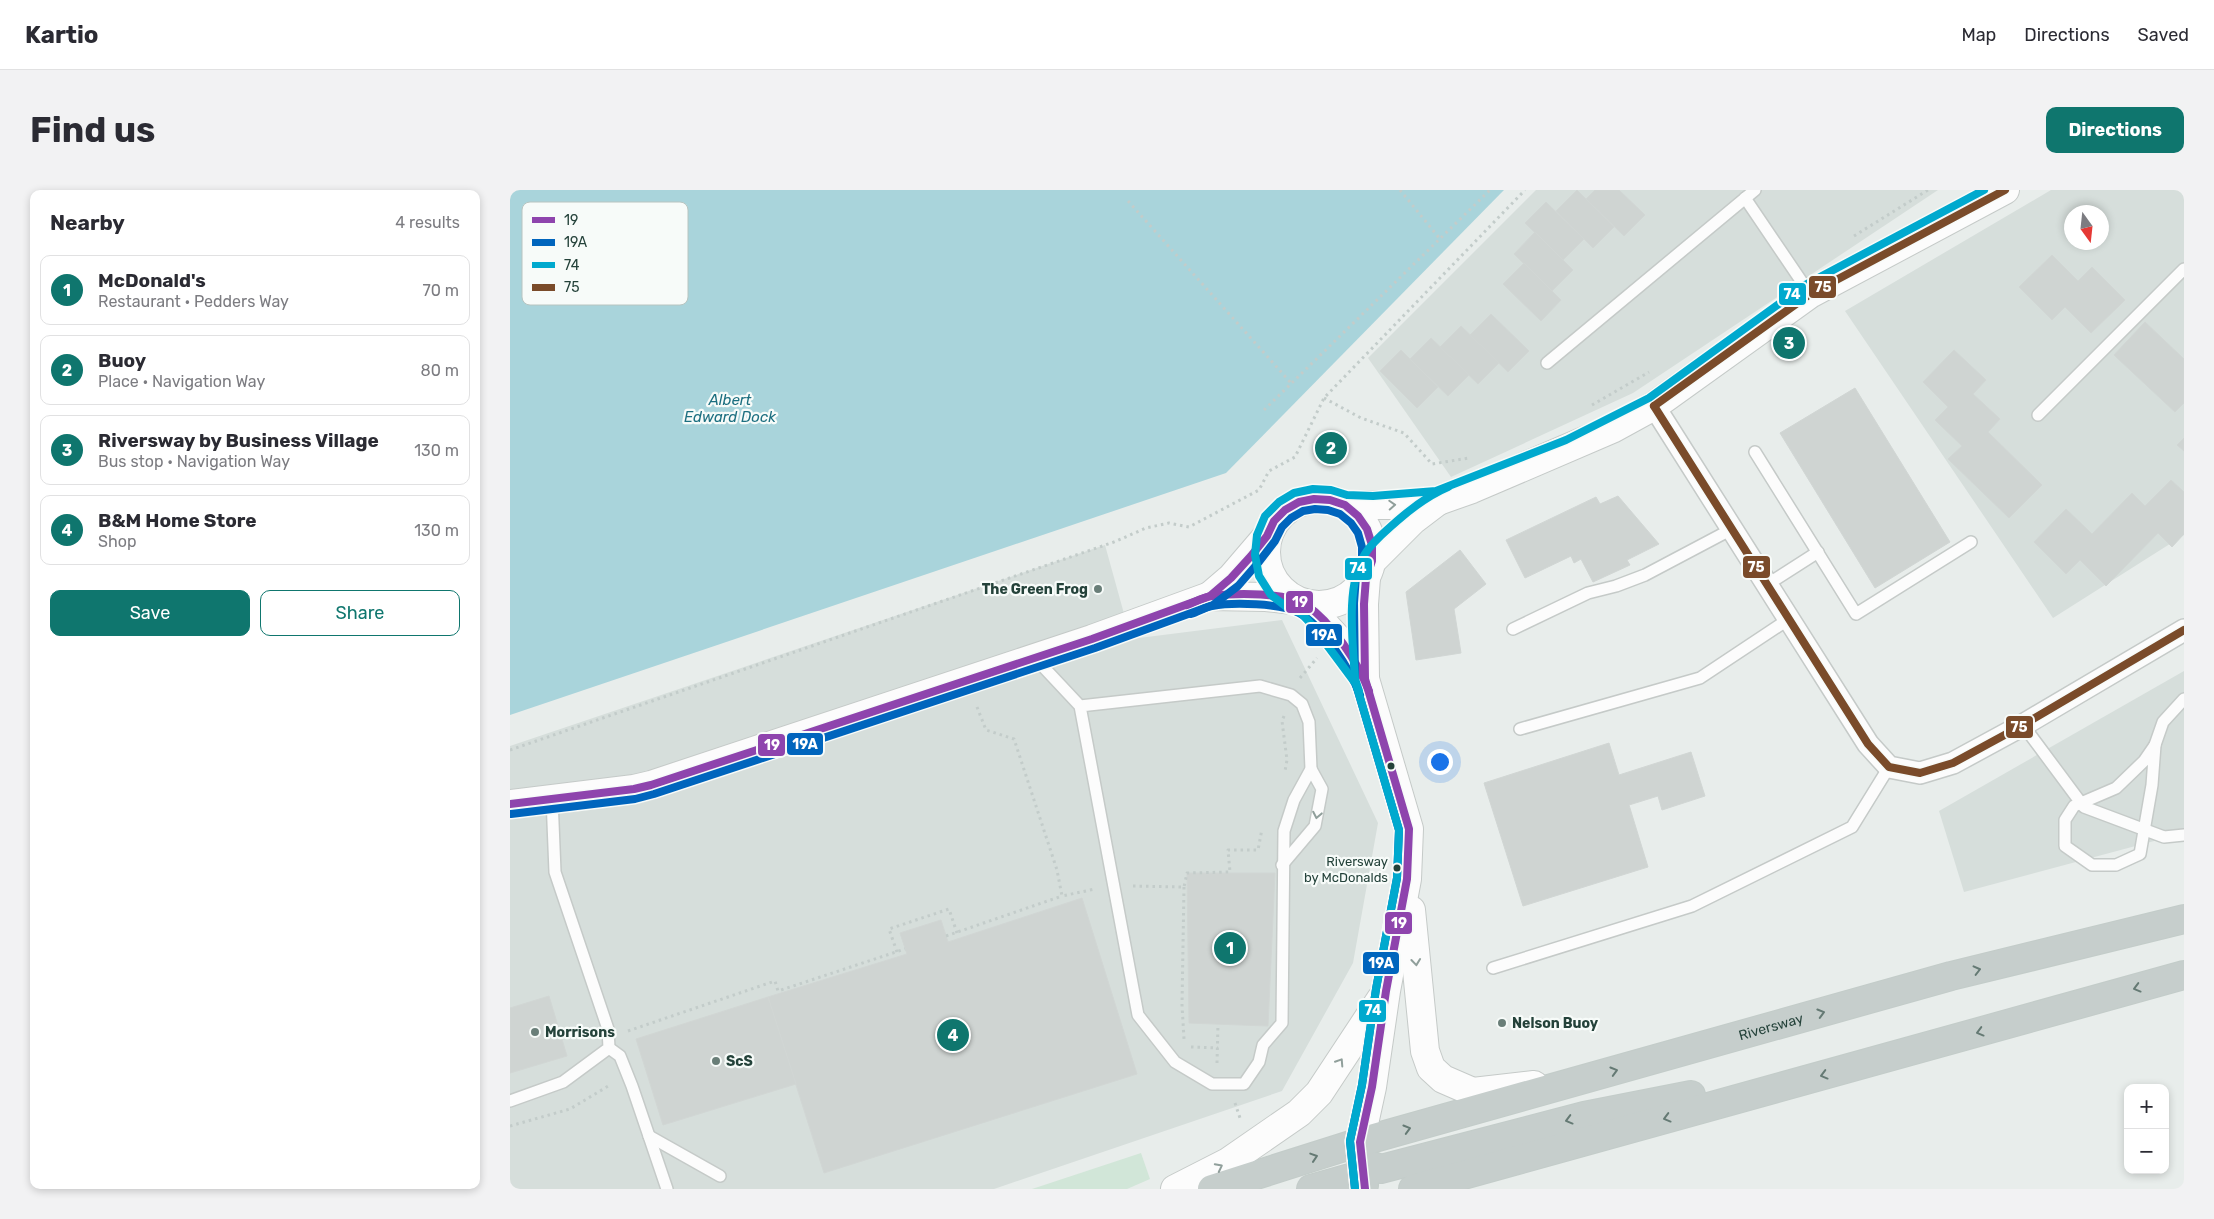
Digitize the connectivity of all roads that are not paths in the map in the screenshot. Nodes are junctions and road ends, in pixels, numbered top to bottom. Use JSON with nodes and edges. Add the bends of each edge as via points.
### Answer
{"nodes":[{"id":1,"x":1754,"y":190,"type":"edge"},
{"id":2,"x":2005,"y":190,"type":"edge"},
{"id":3,"x":1745,"y":198,"type":"junction"},
{"id":4,"x":2184,"y":269,"type":"edge"},
{"id":5,"x":1810,"y":294,"type":"junction"},
{"id":6,"x":1546,"y":362,"type":"dead end"},
{"id":7,"x":1654,"y":406,"type":"junction"},
{"id":8,"x":2038,"y":415,"type":"dead end"},
{"id":9,"x":1755,"y":452,"type":"dead end"},
{"id":10,"x":1438,"y":501,"type":"junction"},
{"id":11,"x":1345,"y":505,"type":"junction"},
{"id":12,"x":1732,"y":529,"type":"junction"},
{"id":13,"x":1267,"y":536,"type":"junction"},
{"id":14,"x":1971,"y":542,"type":"dead end"},
{"id":15,"x":1818,"y":552,"type":"junction"},
{"id":16,"x":1369,"y":570,"type":"junction"},
{"id":17,"x":1768,"y":584,"type":"junction"},
{"id":18,"x":1210,"y":596,"type":"junction"},
{"id":19,"x":1299,"y":602,"type":"junction"},
{"id":20,"x":1789,"y":619,"type":"junction"},
{"id":21,"x":1513,"y":628,"type":"dead end"},
{"id":22,"x":2184,"y":630,"type":"edge"},
{"id":23,"x":1035,"y":658,"type":"junction"},
{"id":24,"x":1365,"y":679,"type":"junction"},
{"id":25,"x":2184,"y":699,"type":"edge"},
{"id":26,"x":1080,"y":706,"type":"junction"},
{"id":27,"x":2023,"y":725,"type":"junction"},
{"id":28,"x":1520,"y":729,"type":"dead end"},
{"id":29,"x":2154,"y":745,"type":"junction"},
{"id":30,"x":1889,"y":768,"type":"junction"},
{"id":31,"x":1311,"y":769,"type":"junction"},
{"id":32,"x":552,"y":798,"type":"junction"},
{"id":33,"x":2081,"y":803,"type":"junction"},
{"id":34,"x":510,"y":804,"type":"edge"},
{"id":35,"x":2144,"y":830,"type":"junction"},
{"id":36,"x":2184,"y":835,"type":"edge"},
{"id":37,"x":1282,"y":865,"type":"junction"},
{"id":38,"x":1407,"y":879,"type":"junction"},
{"id":39,"x":2184,"y":919,"type":"edge"},
{"id":40,"x":1493,"y":968,"type":"dead end"},
{"id":41,"x":2184,"y":975,"type":"edge"},
{"id":42,"x":1386,"y":991,"type":"junction"},
{"id":43,"x":609,"y":1048,"type":"junction"},
{"id":44,"x":1577,"y":1081,"type":"junction"},
{"id":45,"x":1755,"y":1094,"type":"junction"},
{"id":46,"x":510,"y":1101,"type":"edge"},
{"id":47,"x":649,"y":1136,"type":"junction"},
{"id":48,"x":1362,"y":1169,"type":"edge"},
{"id":49,"x":720,"y":1176,"type":"dead end"},
{"id":50,"x":667,"y":1189,"type":"edge"},
{"id":51,"x":1176,"y":1189,"type":"edge"},
{"id":52,"x":1212,"y":1189,"type":"edge"},
{"id":53,"x":1310,"y":1189,"type":"edge"},
{"id":54,"x":1413,"y":1189,"type":"edge"}],
"edges":[{"from":1,"to":3,"type":"lane"},
{"from":2,"to":5,"type":"street"},
{"from":3,"to":5,"type":"lane"},
{"from":3,"to":6,"type":"lane"},
{"from":4,"to":8,"type":"lane"},
{"from":5,"to":7,"type":"street"},
{"from":7,"to":10,"type":"street","via":[[1570,449]]},
{"from":7,"to":12,"type":"street"},
{"from":9,"to":15,"type":"lane"},
{"from":11,"to":10,"type":"street","one_way":true,"via":[[1406,505]]},
{"from":10,"to":16,"type":"street","via":[[1413,520]]},
{"from":11,"to":13,"type":"street","via":[[1330,500],[1299,502],[1285,510]]},
{"from":11,"to":16,"type":"street","via":[[1367,529],[1372,545]]},
{"from":12,"to":17,"type":"street"},
{"from":12,"to":21,"type":"lane","via":[[1645,575],[1588,593]]},
{"from":13,"to":18,"type":"street","via":[[1231,578]]},
{"from":13,"to":19,"type":"street","via":[[1268,572],[1278,588]]},
{"from":14,"to":15,"type":"lane","via":[[1856,614]]},
{"from":15,"to":17,"type":"lane"},
{"from":16,"to":19,"type":"street","via":[[1355,592],[1341,601],[1324,606]]},
{"from":16,"to":24,"type":"street","via":[[1364,604]]},
{"from":17,"to":20,"type":"street"},
{"from":18,"to":19,"type":"street","via":[[1266,597]]},
{"from":18,"to":23,"type":"street"},
{"from":19,"to":24,"type":"street","via":[[1336,637]]},
{"from":20,"to":28,"type":"lane","via":[[1700,678]]},
{"from":20,"to":30,"type":"street","via":[[1868,744]]},
{"from":22,"to":27,"type":"street"},
{"from":23,"to":26,"type":"lane"},
{"from":23,"to":32,"type":"street","via":[[651,785]]},
{"from":24,"to":38,"type":"street","via":[[1410,829]]},
{"from":25,"to":29,"type":"lane","via":[[2163,722]]},
{"from":26,"to":31,"type":"lane","via":[[1260,686],[1291,695],[1302,704],[1309,722]]},
{"from":26,"to":37,"type":"lane","via":[[1138,1015],[1175,1062],[1212,1084],[1244,1084],[1259,1062],[1263,1044],[1282,1023]]},
{"from":27,"to":30,"type":"street","via":[[1952,763],[1920,773]]},
{"from":27,"to":33,"type":"lane"},
{"from":29,"to":33,"type":"lane","via":[[2144,761],[2116,788]]},
{"from":29,"to":35,"type":"lane","via":[[2152,786]]},
{"from":30,"to":40,"type":"lane","via":[[1852,828],[1692,906]]},
{"from":31,"to":37,"type":"lane","via":[[1294,800],[1284,831]]},
{"from":31,"to":37,"type":"lane","one_way":true,"via":[[1322,789],[1315,826]]},
{"from":32,"to":34,"type":"street"},
{"from":32,"to":43,"type":"lane","via":[[555,872],[608,1029]]},
{"from":33,"to":35,"type":"lane","via":[[2084,808]]},
{"from":33,"to":35,"type":"lane","via":[[2074,806],[2065,820],[2065,846],[2092,865],[2116,865],[2140,854]]},
{"from":35,"to":36,"type":"lane","via":[[2164,837]]},
{"from":38,"to":42,"type":"street"},
{"from":38,"to":44,"type":"street","one_way":true,"via":[[1425,1051],[1431,1068],[1444,1079],[1473,1092]]},
{"from":44,"to":39,"type":"highway","name":"Riversway","one_way":true,"via":[[1951,976]]},
{"from":41,"to":45,"type":"highway","one_way":true},
{"from":42,"to":48,"type":"street"},
{"from":51,"to":42,"type":"street","one_way":true,"via":[[1228,1162],[1299,1113],[1319,1093]]},
{"from":43,"to":46,"type":"lane","via":[[563,1082]]},
{"from":43,"to":47,"type":"lane","via":[[620,1056]]},
{"from":48,"to":44,"type":"highway","name":"Riversway","one_way":true},
{"from":45,"to":48,"type":"highway","one_way":true,"via":[[1690,1095],[1594,1114],[1381,1170]]},
{"from":45,"to":54,"type":"highway","one_way":true},
{"from":47,"to":49,"type":"lane"},
{"from":47,"to":50,"type":"lane"},
{"from":52,"to":48,"type":"highway","name":"Riversway","one_way":true},
{"from":48,"to":53,"type":"highway","via":[[1350,1178]]}]}
